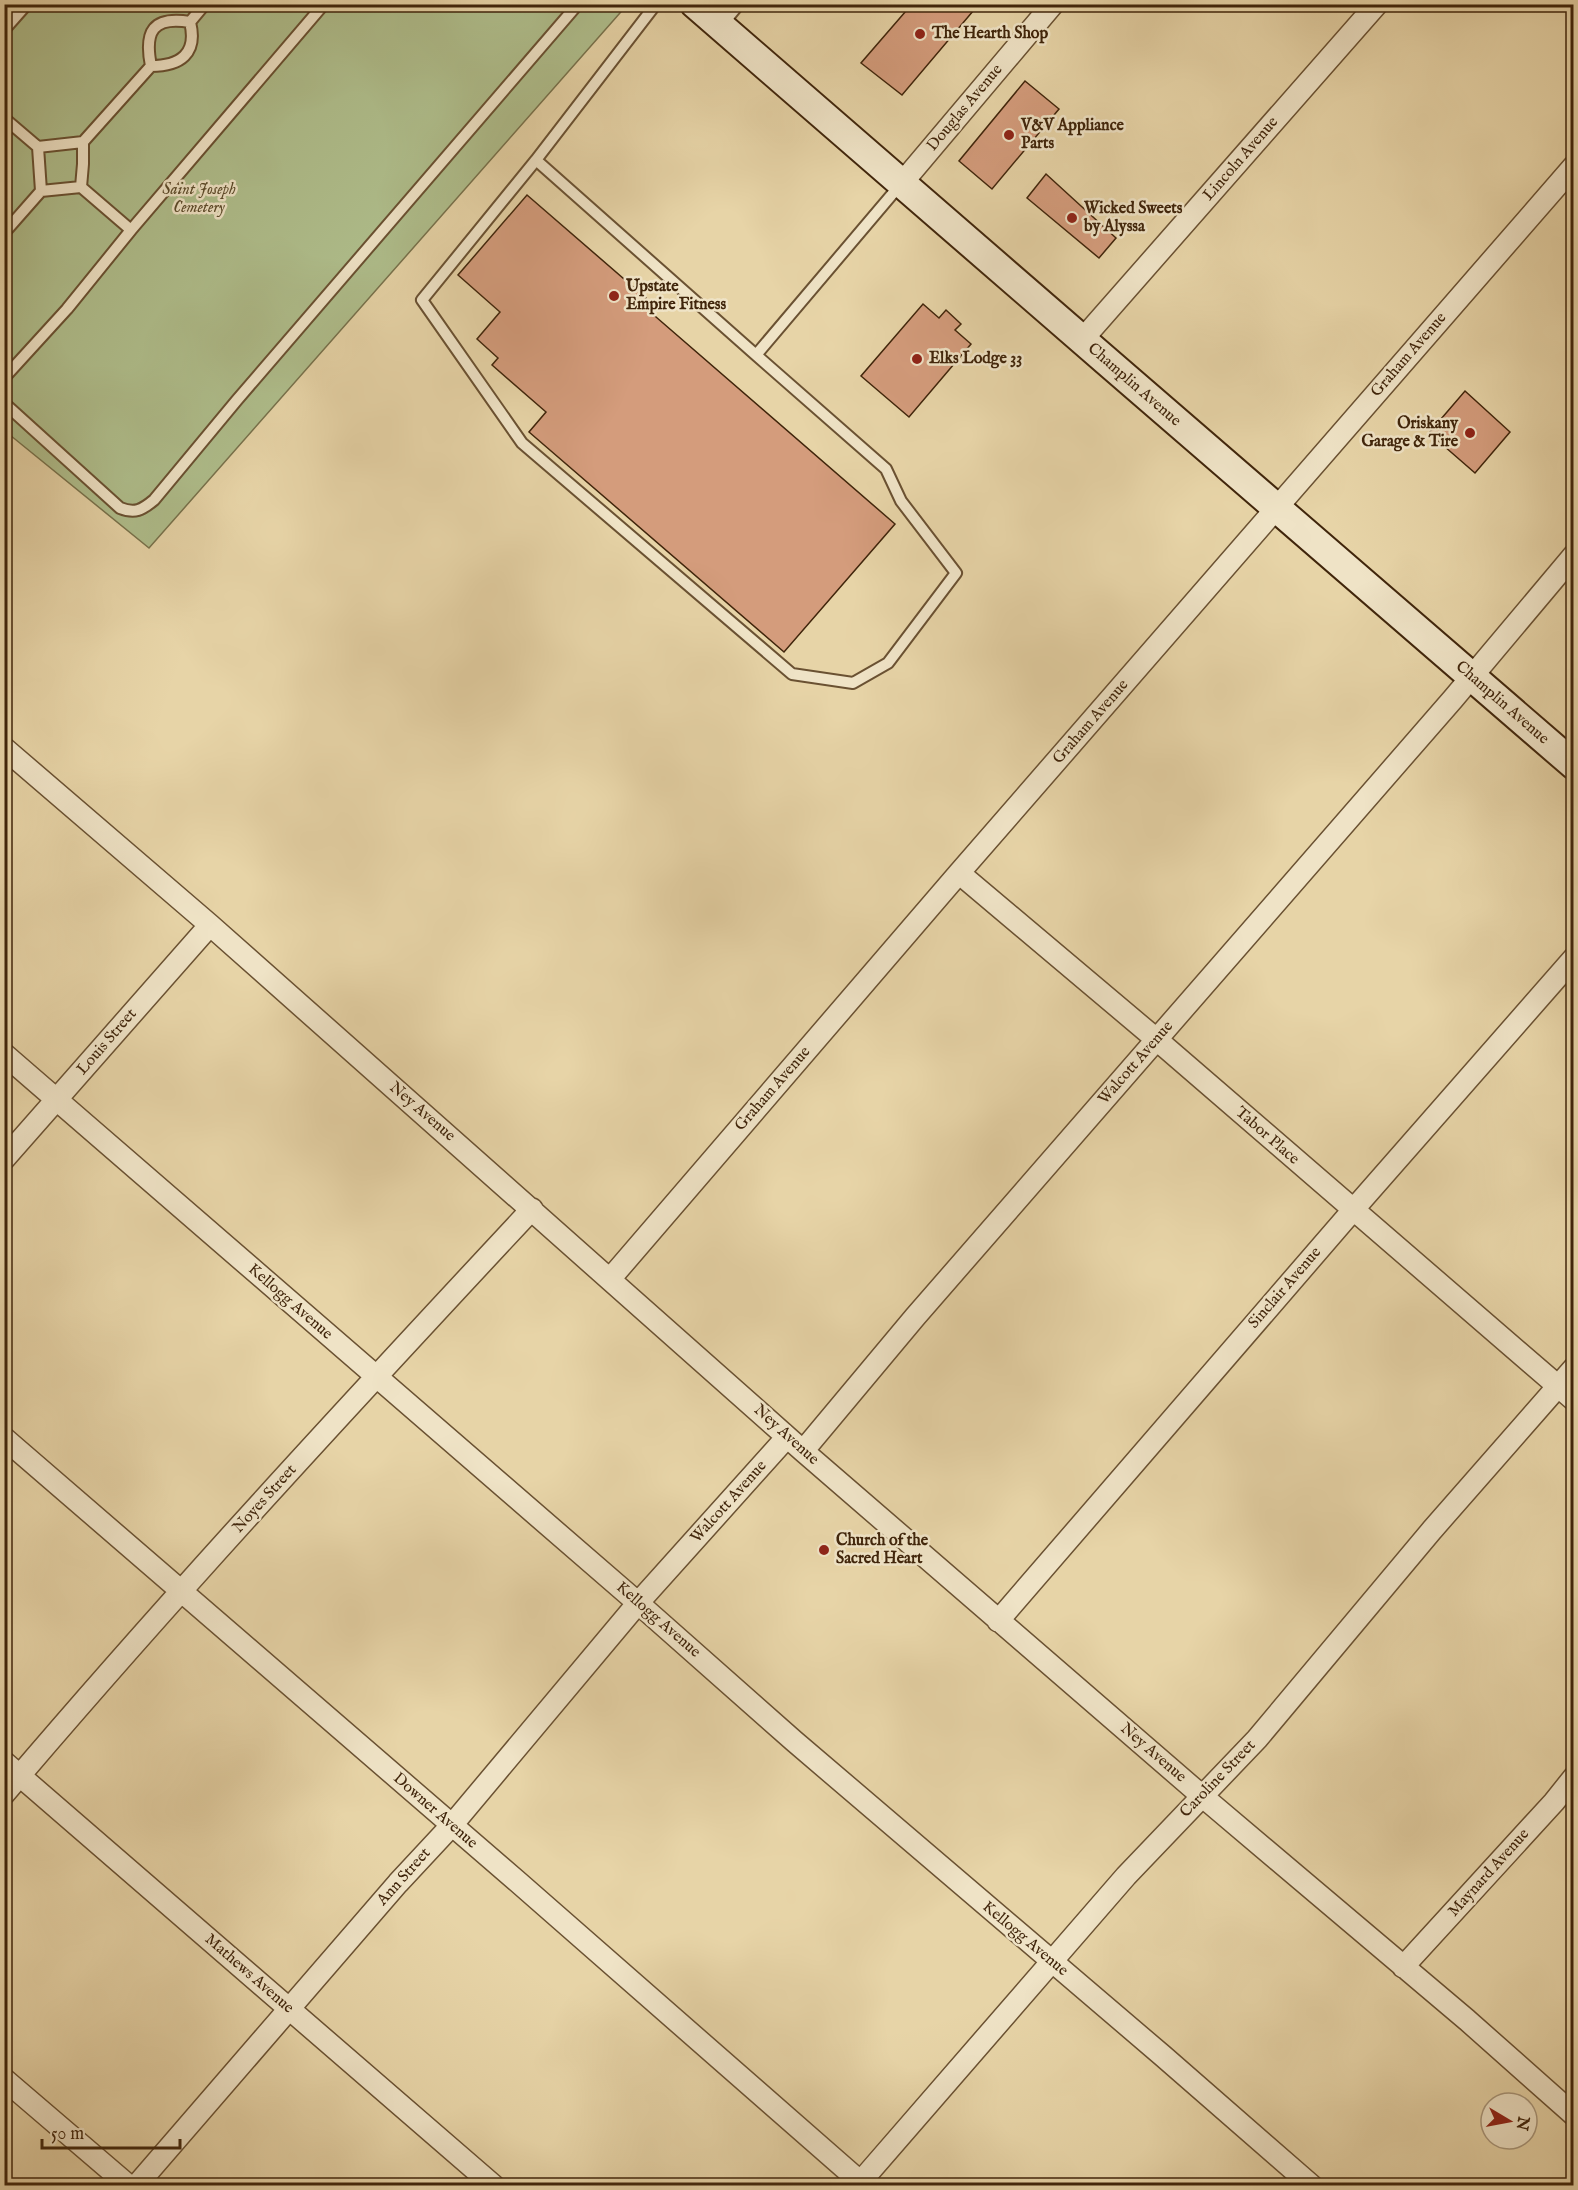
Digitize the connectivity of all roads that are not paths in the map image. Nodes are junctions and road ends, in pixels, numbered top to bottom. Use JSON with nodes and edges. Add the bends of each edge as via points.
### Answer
{"nodes":[{"id":1,"x":27,"y":4,"type":"edge"},
{"id":2,"x":205,"y":4,"type":"edge"},
{"id":3,"x":324,"y":4,"type":"edge"},
{"id":4,"x":578,"y":4,"type":"edge"},
{"id":5,"x":656,"y":4,"type":"edge"},
{"id":6,"x":695,"y":4,"type":"edge"},
{"id":7,"x":739,"y":4,"type":"edge"},
{"id":8,"x":1053,"y":4,"type":"edge"},
{"id":9,"x":1377,"y":4,"type":"edge"},
{"id":10,"x":190,"y":22,"type":"junction"},
{"id":11,"x":721,"y":26,"type":"junction"},
{"id":12,"x":4,"y":30,"type":"edge"},
{"id":13,"x":151,"y":66,"type":"junction"},
{"id":14,"x":4,"y":118,"type":"edge"},
{"id":15,"x":83,"y":142,"type":"junction"},
{"id":16,"x":38,"y":147,"type":"junction"},
{"id":17,"x":536,"y":160,"type":"junction"},
{"id":18,"x":1574,"y":166,"type":"edge"},
{"id":19,"x":902,"y":183,"type":"junction"},
{"id":20,"x":81,"y":186,"type":"junction"},
{"id":21,"x":41,"y":191,"type":"junction"},
{"id":22,"x":131,"y":230,"type":"junction"},
{"id":23,"x":4,"y":233,"type":"edge"},
{"id":24,"x":1082,"y":341,"type":"junction"},
{"id":25,"x":756,"y":355,"type":"junction"},
{"id":26,"x":4,"y":378,"type":"edge"},
{"id":27,"x":4,"y":403,"type":"edge"},
{"id":28,"x":1277,"y":507,"type":"junction"},
{"id":29,"x":1574,"y":555,"type":"edge"},
{"id":30,"x":1472,"y":677,"type":"junction"},
{"id":31,"x":4,"y":748,"type":"edge"},
{"id":32,"x":1574,"y":765,"type":"edge"},
{"id":33,"x":959,"y":873,"type":"junction"},
{"id":34,"x":210,"y":925,"type":"junction"},
{"id":35,"x":1574,"y":958,"type":"edge"},
{"id":36,"x":1156,"y":1039,"type":"junction"},
{"id":37,"x":4,"y":1054,"type":"edge"},
{"id":38,"x":57,"y":1099,"type":"junction"},
{"id":39,"x":4,"y":1159,"type":"edge"},
{"id":40,"x":532,"y":1209,"type":"junction"},
{"id":41,"x":1353,"y":1210,"type":"junction"},
{"id":42,"x":610,"y":1279,"type":"junction"},
{"id":43,"x":1574,"y":1368,"type":"edge"},
{"id":44,"x":376,"y":1376,"type":"junction"},
{"id":45,"x":1566,"y":1393,"type":"edge"},
{"id":46,"x":4,"y":1438,"type":"edge"},
{"id":47,"x":795,"y":1444,"type":"junction"},
{"id":48,"x":670,"y":1568,"type":"joint"},
{"id":49,"x":181,"y":1592,"type":"junction"},
{"id":50,"x":638,"y":1603,"type":"junction"},
{"id":51,"x":998,"y":1621,"type":"junction"},
{"id":52,"x":12,"y":1769,"type":"edge"},
{"id":53,"x":1574,"y":1777,"type":"edge"},
{"id":54,"x":4,"y":1794,"type":"edge"},
{"id":55,"x":1202,"y":1796,"type":"junction"},
{"id":56,"x":452,"y":1825,"type":"junction"},
{"id":57,"x":1050,"y":1961,"type":"junction"},
{"id":58,"x":1403,"y":1967,"type":"junction"},
{"id":59,"x":289,"y":2008,"type":"junction"},
{"id":60,"x":4,"y":2079,"type":"edge"},
{"id":61,"x":1574,"y":2115,"type":"edge"},
{"id":62,"x":861,"y":2184,"type":"edge"},
{"id":63,"x":129,"y":2186,"type":"edge"},
{"id":64,"x":136,"y":2186,"type":"edge"},
{"id":65,"x":494,"y":2186,"type":"edge"},
{"id":66,"x":1312,"y":2186,"type":"edge"}],
"edges":[{"from":1,"to":12,"type":"lane"},
{"from":2,"to":10,"type":"lane"},
{"from":3,"to":22,"type":"lane"},
{"from":4,"to":27,"type":"lane","via":[[142,510],[130,512],[120,508]]},
{"from":5,"to":17,"type":"lane"},
{"from":6,"to":11,"type":"street","name":"Champlin Avenue"},
{"from":7,"to":11,"type":"lane"},
{"from":8,"to":19,"type":"street","name":"Douglas Avenue"},
{"from":9,"to":24,"type":"street","name":"Lincoln Avenue"},
{"from":10,"to":13,"type":"lane","via":[[192,40],[188,52],[167,66]]},
{"from":10,"to":13,"type":"lane","via":[[161,22],[153,30],[147,40]]},
{"from":11,"to":19,"type":"street","name":"Champlin Avenue"},
{"from":13,"to":15,"type":"lane"},
{"from":14,"to":16,"type":"lane"},
{"from":15,"to":16,"type":"lane"},
{"from":15,"to":20,"type":"lane"},
{"from":16,"to":21,"type":"lane"},
{"from":17,"to":25,"type":"lane"},
{"from":17,"to":25,"type":"lane","via":[[422,300],[522,443],[792,675],[853,683],[888,663],[956,573],[901,501],[886,469]]},
{"from":18,"to":28,"type":"street","name":"Graham Avenue"},
{"from":19,"to":24,"type":"street","name":"Champlin Avenue"},
{"from":19,"to":25,"type":"lane"},
{"from":20,"to":21,"type":"lane"},
{"from":20,"to":22,"type":"lane"},
{"from":21,"to":23,"type":"lane"},
{"from":22,"to":26,"type":"lane"},
{"from":24,"to":28,"type":"street","name":"Champlin Avenue"},
{"from":28,"to":30,"type":"street","name":"Champlin Avenue"},
{"from":28,"to":33,"type":"street","name":"Graham Avenue"},
{"from":29,"to":30,"type":"street","name":"Walcott Avenue"},
{"from":30,"to":32,"type":"street","name":"Champlin Avenue"},
{"from":30,"to":36,"type":"street","name":"Walcott Avenue"},
{"from":31,"to":34,"type":"street","name":"Ney Avenue"},
{"from":33,"to":36,"type":"street","name":"Tabor Place"},
{"from":33,"to":42,"type":"street","name":"Graham Avenue"},
{"from":34,"to":38,"type":"street","name":"Louis Street"},
{"from":34,"to":40,"type":"street","name":"Ney Avenue"},
{"from":35,"to":41,"type":"street","name":"Sinclair Avenue"},
{"from":36,"to":41,"type":"street","name":"Tabor Place"},
{"from":36,"to":47,"type":"street","name":"Walcott Avenue","via":[[915,1317]]},
{"from":37,"to":38,"type":"street","name":"Kellogg Avenue"},
{"from":38,"to":39,"type":"street","name":"Louis Street"},
{"from":38,"to":44,"type":"street","name":"Kellogg Avenue"},
{"from":40,"to":42,"type":"street","name":"Ney Avenue"},
{"from":40,"to":44,"type":"street","name":"Noyes Street"},
{"from":41,"to":45,"type":"street","name":"Tabor Place"},
{"from":41,"to":51,"type":"street","name":"Sinclair Avenue"},
{"from":42,"to":47,"type":"street","name":"Ney Avenue"},
{"from":43,"to":45,"type":"street","name":"Caroline Street"},
{"from":44,"to":49,"type":"street","name":"Noyes Street"},
{"from":44,"to":50,"type":"street","name":"Kellogg Avenue"},
{"from":45,"to":55,"type":"street","name":"Caroline Street","via":[[1432,1530],[1257,1738]]},
{"from":46,"to":49,"type":"street","name":"Downer Avenue"},
{"from":47,"to":48,"type":"street","name":"Walcott Avenue"},
{"from":47,"to":51,"type":"street","name":"Ney Avenue"},
{"from":48,"to":50,"type":"street","name":"Ann Street"},
{"from":49,"to":52,"type":"street","name":"Noyes Street","via":[[86,1698]]},
{"from":49,"to":56,"type":"street","name":"Downer Avenue"},
{"from":50,"to":56,"type":"street","name":"Ann Street"},
{"from":50,"to":57,"type":"street","name":"Kellogg Avenue"},
{"from":51,"to":55,"type":"street","name":"Ney Avenue"},
{"from":52,"to":54,"type":"street","name":"Noyes Street"},
{"from":52,"to":59,"type":"street","name":"Mathews Avenue"},
{"from":53,"to":58,"type":"street","name":"Maynard Avenue"},
{"from":55,"to":57,"type":"street","name":"Caroline Street"},
{"from":55,"to":58,"type":"street","name":"Ney Avenue"},
{"from":56,"to":59,"type":"street","name":"Ann Street"},
{"from":56,"to":62,"type":"street","name":"Downer Avenue"},
{"from":57,"to":62,"type":"street","name":"Caroline Street"},
{"from":57,"to":66,"type":"street","name":"Kellogg Avenue"},
{"from":58,"to":61,"type":"street","name":"Ney Avenue"},
{"from":59,"to":64,"type":"street","name":"Ann Street"},
{"from":59,"to":65,"type":"street","name":"Mathews Avenue"},
{"from":60,"to":63,"type":"street"}]}
